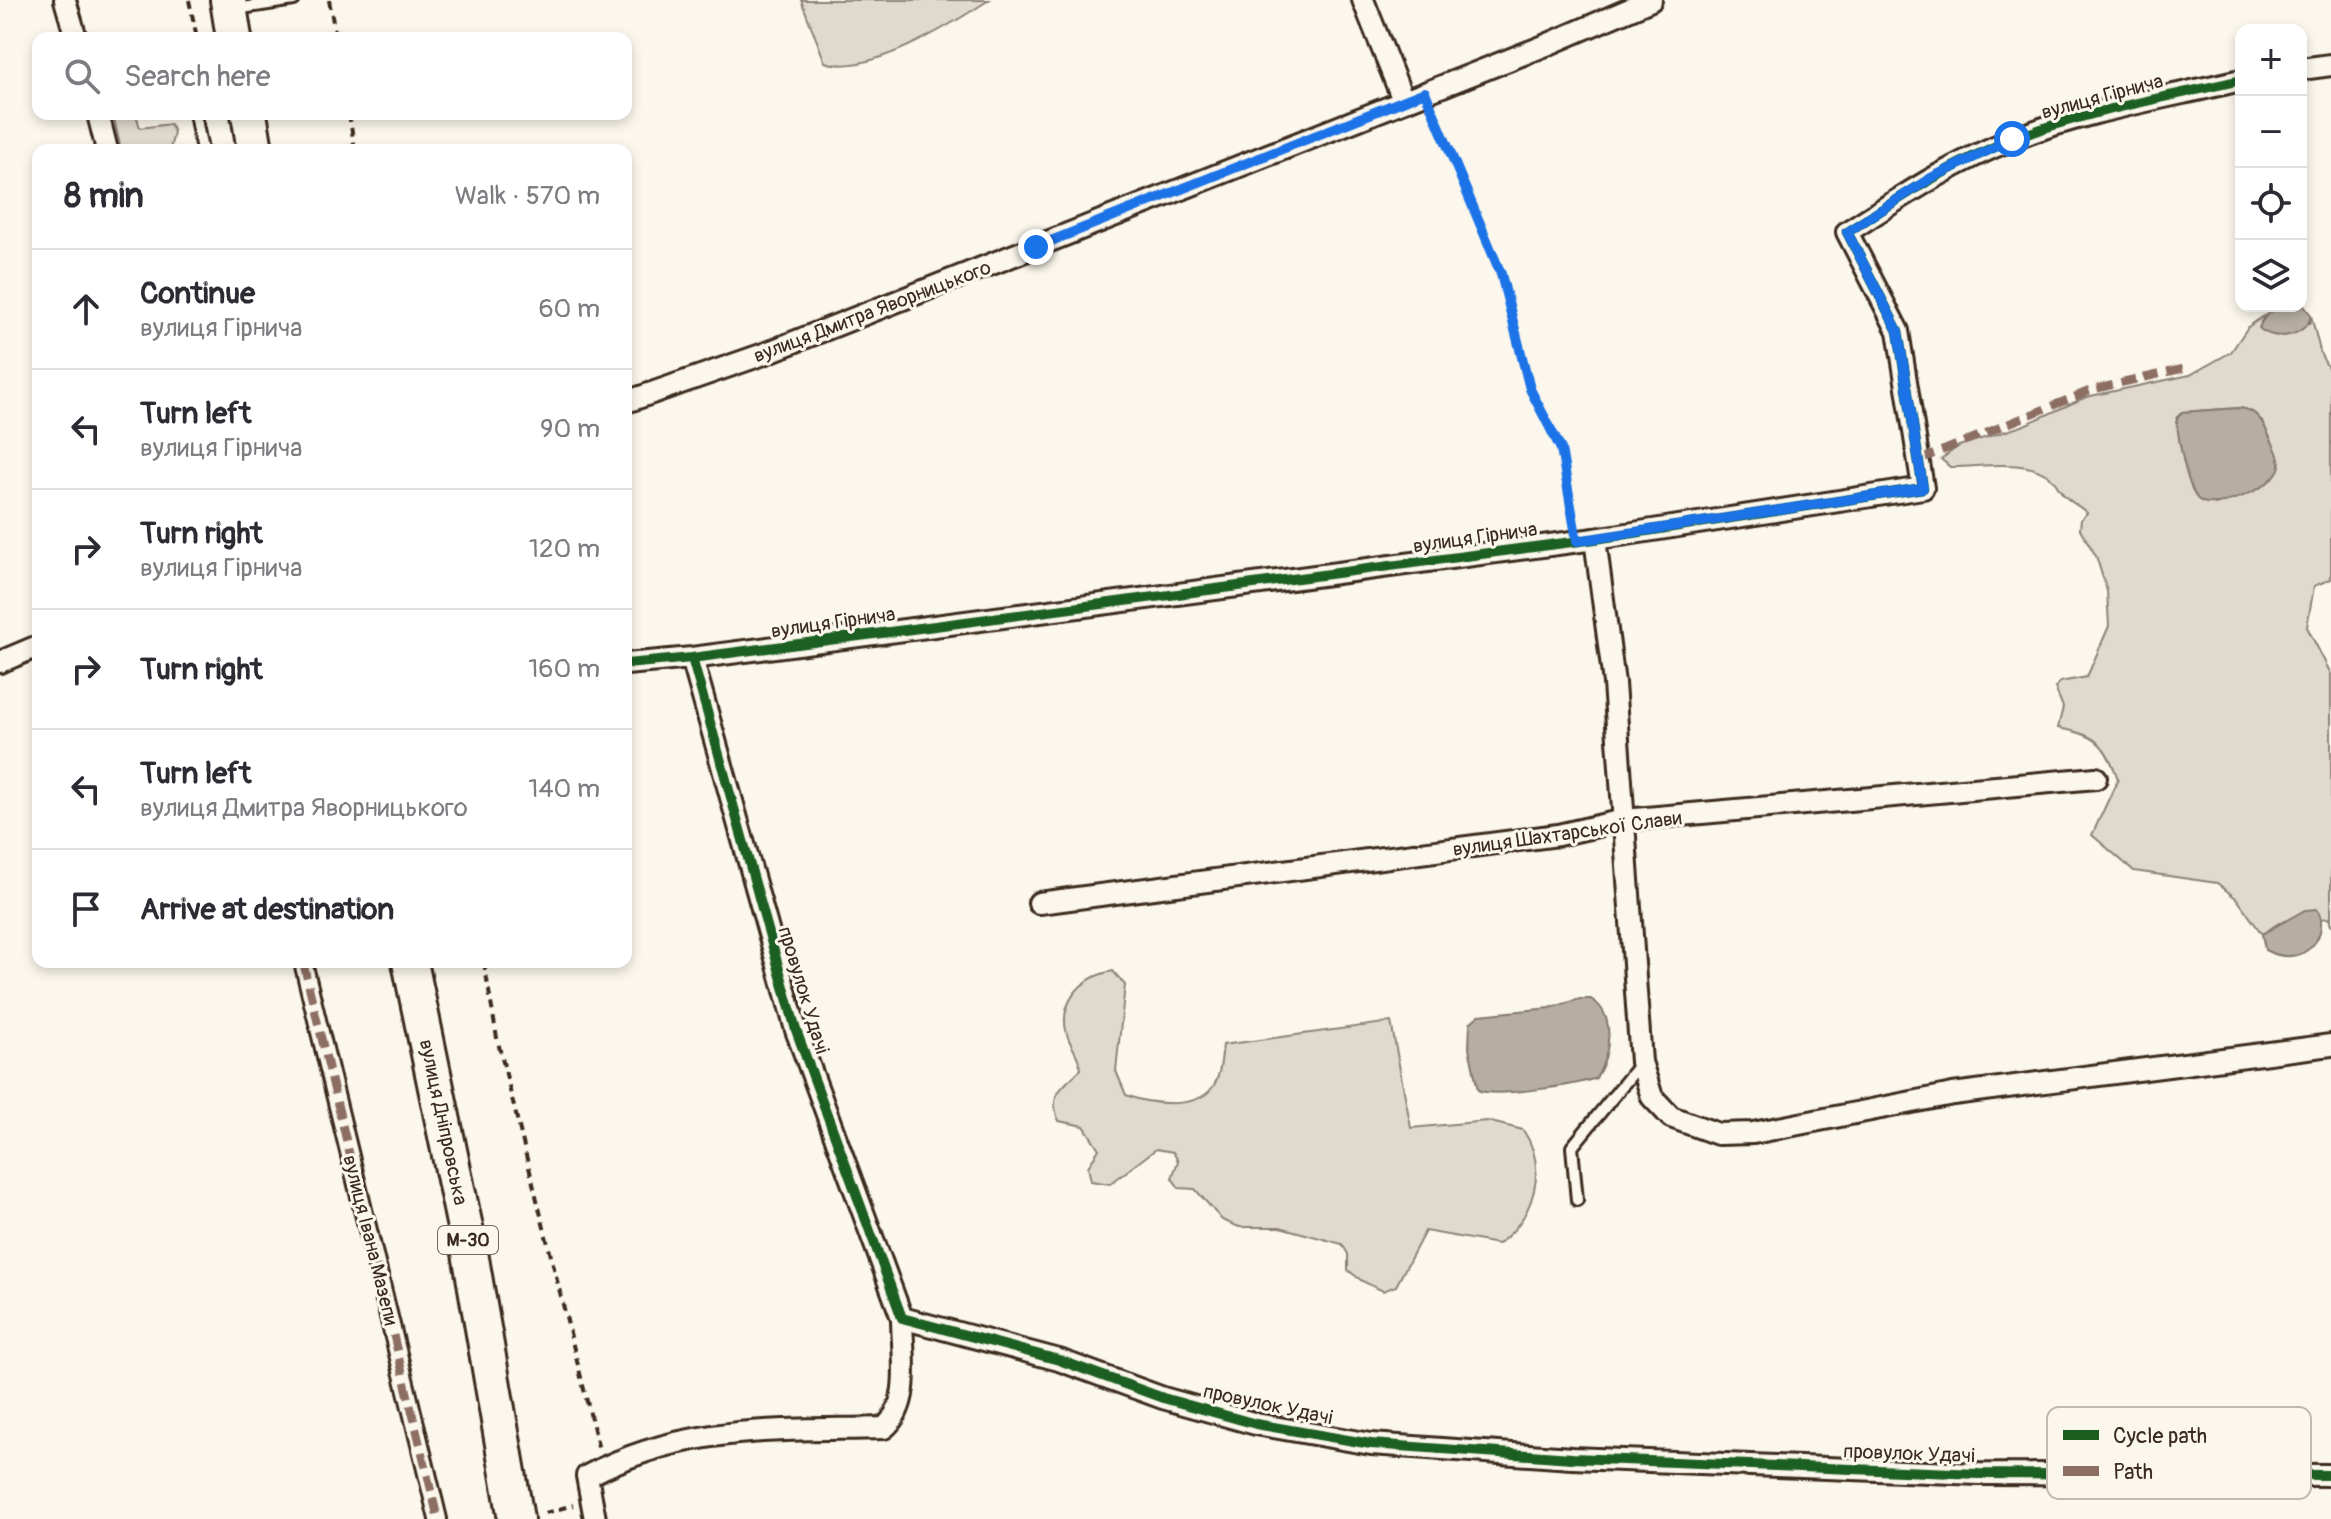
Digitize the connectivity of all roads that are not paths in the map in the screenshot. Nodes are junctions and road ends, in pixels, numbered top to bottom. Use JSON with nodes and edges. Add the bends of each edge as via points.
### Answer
{"nodes":[{"id":1,"x":65,"y":0,"type":"edge"},
{"id":2,"x":294,"y":0,"type":"edge"},
{"id":3,"x":1363,"y":0,"type":"edge"},
{"id":4,"x":1651,"y":0,"type":"edge"},
{"id":5,"x":231,"y":16,"type":"edge"},
{"id":6,"x":74,"y":32,"type":"edge"},
{"id":7,"x":2331,"y":65,"type":"edge"},
{"id":8,"x":2307,"y":68,"type":"edge"},
{"id":9,"x":2235,"y":81,"type":"edge"},
{"id":10,"x":1403,"y":100,"type":"junction"},
{"id":11,"x":100,"y":120,"type":"edge"},
{"id":12,"x":196,"y":120,"type":"edge"},
{"id":13,"x":250,"y":120,"type":"edge"},
{"id":14,"x":106,"y":144,"type":"edge"},
{"id":15,"x":201,"y":144,"type":"edge"},
{"id":16,"x":254,"y":144,"type":"edge"},
{"id":17,"x":632,"y":400,"type":"edge"},
{"id":18,"x":1586,"y":540,"type":"junction"},
{"id":19,"x":32,"y":649,"type":"edge"},
{"id":20,"x":692,"y":658,"type":"junction"},
{"id":21,"x":0,"y":662,"type":"edge"},
{"id":22,"x":632,"y":663,"type":"edge"},
{"id":23,"x":2096,"y":778,"type":"dead end"},
{"id":24,"x":1624,"y":820,"type":"junction"},
{"id":25,"x":1039,"y":903,"type":"dead end"},
{"id":26,"x":304,"y":968,"type":"edge"},
{"id":27,"x":411,"y":968,"type":"edge"},
{"id":28,"x":2331,"y":1045,"type":"edge"},
{"id":29,"x":1641,"y":1062,"type":"junction"},
{"id":30,"x":1577,"y":1200,"type":"dead end"},
{"id":31,"x":902,"y":1318,"type":"junction"},
{"id":32,"x":2047,"y":1474,"type":"edge"},
{"id":33,"x":2311,"y":1475,"type":"edge"},
{"id":34,"x":2331,"y":1475,"type":"edge"},
{"id":35,"x":438,"y":1519,"type":"edge"},
{"id":36,"x":516,"y":1519,"type":"edge"},
{"id":37,"x":595,"y":1519,"type":"edge"}],
"edges":[{"from":1,"to":6,"type":"street"},
{"from":2,"to":5,"type":"lane"},
{"from":3,"to":10,"type":"street"},
{"from":4,"to":10,"type":"street","name":"вулиця Дмитра Яворницького"},
{"from":7,"to":8,"type":"street"},
{"from":9,"to":18,"type":"street","name":"вулиця Гірнича","via":[[2012,139],[1931,178],[1847,232],[1898,331],[1923,488]]},
{"from":10,"to":17,"type":"street","name":"вулиця Дмитра Яворницького","via":[[775,350]]},
{"from":11,"to":14,"type":"street"},
{"from":12,"to":15,"type":"lane"},
{"from":13,"to":16,"type":"highway"},
{"from":18,"to":20,"type":"street","name":"вулиця Гірнича"},
{"from":18,"to":24,"type":"street","via":[[1614,683]]},
{"from":19,"to":21,"type":"street"},
{"from":20,"to":22,"type":"street","name":"вулиця Гірнича"},
{"from":20,"to":31,"type":"street","name":"провулок Удачі","via":[[796,1030]]},
{"from":23,"to":24,"type":"street","name":"вулиця Шахтарської Слави"},
{"from":24,"to":25,"type":"street","name":"вулиця Шахтарської Слави","via":[[1558,835]]},
{"from":24,"to":29,"type":"street"},
{"from":26,"to":35,"type":"street","name":"вулиця Івана Мазепи"},
{"from":27,"to":36,"type":"highway","name":"вулиця Дніпровська","number":"М-30","via":[[469,1247]]},
{"from":28,"to":29,"type":"street","via":[[1953,1094],[1753,1133],[1692,1127],[1664,1112],[1652,1097]]},
{"from":29,"to":30,"type":"lane","via":[[1572,1147]]},
{"from":31,"to":32,"type":"street","name":"провулок Удачі","via":[[1059,1360],[1163,1398],[1256,1424],[1371,1444],[1572,1458]]},
{"from":31,"to":37,"type":"street","via":[[903,1393],[897,1417],[884,1428],[728,1432],[627,1455],[587,1476]]},
{"from":33,"to":34,"type":"street","name":"провулок Удачі"}]}
